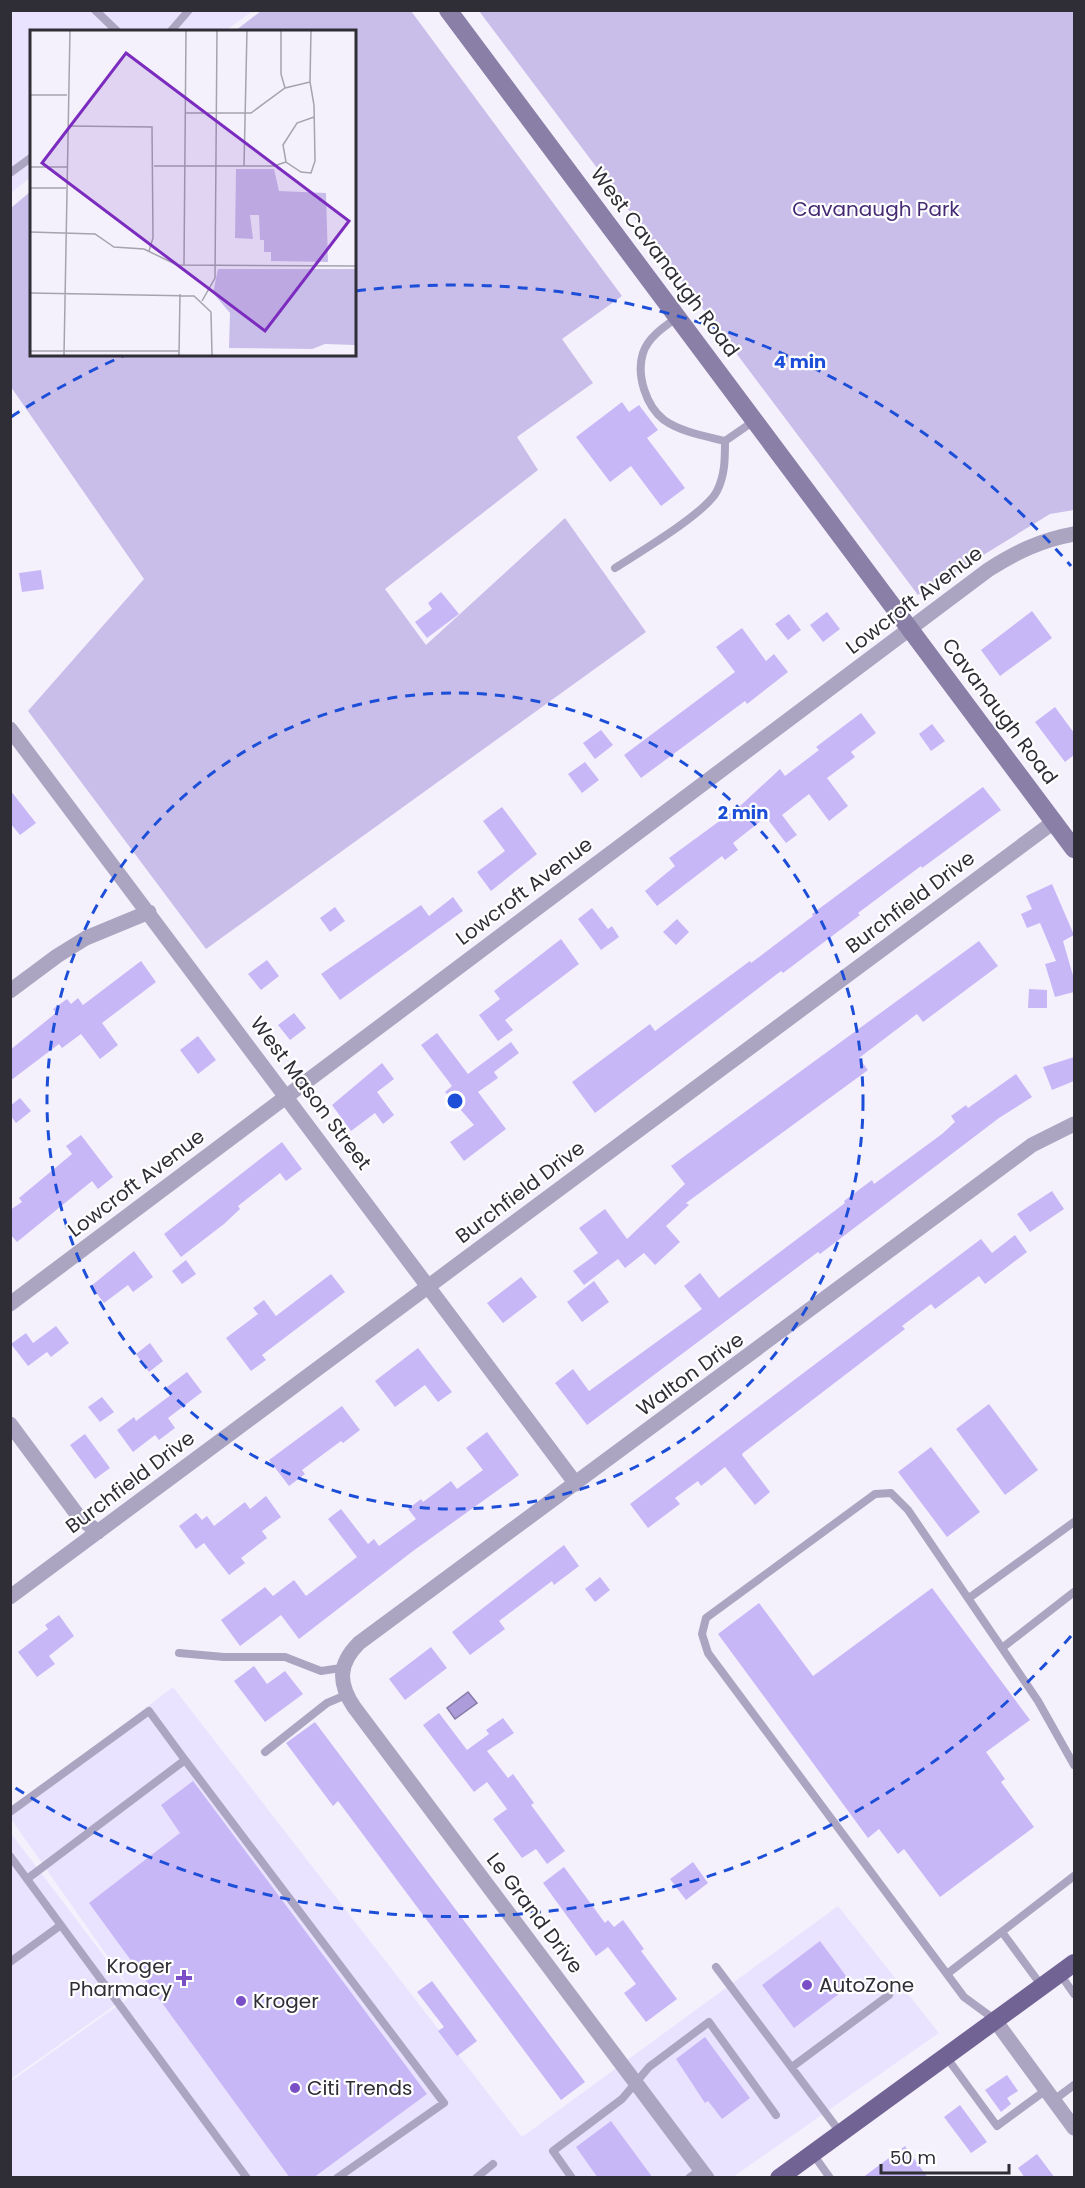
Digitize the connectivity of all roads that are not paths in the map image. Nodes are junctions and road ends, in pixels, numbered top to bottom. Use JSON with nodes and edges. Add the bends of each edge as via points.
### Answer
{"nodes":[{"id":1,"x":95,"y":10,"type":"edge"},
{"id":2,"x":189,"y":10,"type":"edge"},
{"id":3,"x":448,"y":10,"type":"edge"},
{"id":4,"x":116,"y":30,"type":"edge"},
{"id":5,"x":172,"y":30,"type":"edge"},
{"id":6,"x":30,"y":158,"type":"edge"},
{"id":7,"x":10,"y":173,"type":"edge"},
{"id":8,"x":678,"y":317,"type":"junction"},
{"id":9,"x":755,"y":420,"type":"junction"},
{"id":10,"x":725,"y":441,"type":"junction"},
{"id":11,"x":1074,"y":534,"type":"edge"},
{"id":12,"x":615,"y":568,"type":"dead end"},
{"id":13,"x":909,"y":629,"type":"junction"},
{"id":14,"x":10,"y":729,"type":"edge"},
{"id":15,"x":1055,"y":821,"type":"junction"},
{"id":16,"x":1074,"y":849,"type":"edge"},
{"id":17,"x":149,"y":912,"type":"junction"},
{"id":18,"x":10,"y":991,"type":"edge"},
{"id":19,"x":287,"y":1095,"type":"junction"},
{"id":20,"x":1074,"y":1124,"type":"edge"},
{"id":21,"x":429,"y":1286,"type":"junction"},
{"id":22,"x":10,"y":1304,"type":"edge"},
{"id":23,"x":10,"y":1424,"type":"edge"},
{"id":24,"x":576,"y":1484,"type":"junction"},
{"id":25,"x":1074,"y":1522,"type":"edge"},
{"id":26,"x":98,"y":1532,"type":"junction"},
{"id":27,"x":1074,"y":1592,"type":"edge"},
{"id":28,"x":10,"y":1597,"type":"edge"},
{"id":29,"x":969,"y":1598,"type":"junction"},
{"id":30,"x":1002,"y":1648,"type":"junction"},
{"id":31,"x":179,"y":1653,"type":"dead end"},
{"id":32,"x":341,"y":1668,"type":"junction"},
{"id":33,"x":346,"y":1695,"type":"junction"},
{"id":34,"x":265,"y":1752,"type":"dead end"},
{"id":35,"x":185,"y":1760,"type":"junction"},
{"id":36,"x":1074,"y":1766,"type":"edge"},
{"id":37,"x":10,"y":1812,"type":"edge"},
{"id":38,"x":10,"y":1856,"type":"edge"},
{"id":39,"x":1074,"y":1876,"type":"edge"},
{"id":40,"x":27,"y":1879,"type":"junction"},
{"id":41,"x":61,"y":1925,"type":"junction"},
{"id":42,"x":1002,"y":1932,"type":"junction"},
{"id":43,"x":10,"y":1962,"type":"edge"},
{"id":44,"x":716,"y":1967,"type":"dead end"},
{"id":45,"x":1067,"y":1968,"type":"edge"},
{"id":46,"x":947,"y":1974,"type":"junction"},
{"id":47,"x":1041,"y":1985,"type":"junction"},
{"id":48,"x":1074,"y":1994,"type":"edge"},
{"id":49,"x":889,"y":1995,"type":"dead end"},
{"id":50,"x":994,"y":2019,"type":"junction"},
{"id":51,"x":945,"y":2055,"type":"junction"},
{"id":52,"x":792,"y":2067,"type":"junction"},
{"id":53,"x":636,"y":2082,"type":"junction"},
{"id":54,"x":1074,"y":2085,"type":"edge"},
{"id":55,"x":1050,"y":2095,"type":"junction"},
{"id":56,"x":776,"y":2115,"type":"dead end"},
{"id":57,"x":1074,"y":2128,"type":"edge"},
{"id":58,"x":840,"y":2132,"type":"junction"},
{"id":59,"x":812,"y":2153,"type":"junction"},
{"id":60,"x":493,"y":2164,"type":"dead end"},
{"id":61,"x":699,"y":2175,"type":"edge"},
{"id":62,"x":247,"y":2178,"type":"edge"},
{"id":63,"x":337,"y":2178,"type":"edge"},
{"id":64,"x":476,"y":2178,"type":"edge"},
{"id":65,"x":572,"y":2178,"type":"edge"},
{"id":66,"x":779,"y":2178,"type":"edge"},
{"id":67,"x":830,"y":2178,"type":"edge"}],
"edges":[{"from":1,"to":4,"type":"lane"},
{"from":2,"to":5,"type":"lane"},
{"from":3,"to":8,"type":"street","name":"West Cavanaugh Road"},
{"from":6,"to":7,"type":"lane"},
{"from":8,"to":9,"type":"street","name":"West Cavanaugh Road"},
{"from":8,"to":10,"type":"lane","via":[[652,338],[643,352],[641,374],[645,394],[662,418],[674,426]]},
{"from":9,"to":10,"type":"lane"},
{"from":9,"to":13,"type":"street","name":"West Cavanaugh Road"},
{"from":10,"to":12,"type":"lane","via":[[726,466],[716,494],[694,514]]},
{"from":11,"to":13,"type":"street","name":"Lowcroft Avenue","via":[[1050,538],[1018,551]]},
{"from":13,"to":15,"type":"street","name":"Cavanaugh Road"},
{"from":13,"to":19,"type":"street","name":"Lowcroft Avenue"},
{"from":14,"to":17,"type":"street","name":"West Mason Street"},
{"from":15,"to":16,"type":"street","name":"Cavanaugh Road"},
{"from":15,"to":21,"type":"street","name":"Burchfield Drive"},
{"from":17,"to":18,"type":"street","via":[[86,938]]},
{"from":17,"to":19,"type":"street","name":"West Mason Street"},
{"from":19,"to":21,"type":"street","name":"West Mason Street"},
{"from":19,"to":22,"type":"street","name":"Lowcroft Avenue"},
{"from":20,"to":24,"type":"street","name":"Walton Drive","via":[[1032,1145]]},
{"from":21,"to":24,"type":"street","name":"West Mason Street"},
{"from":21,"to":26,"type":"street","name":"Burchfield Drive"},
{"from":23,"to":26,"type":"street","via":[[79,1516]]},
{"from":24,"to":32,"type":"street","name":"Walton Drive","via":[[359,1643]]},
{"from":25,"to":29,"type":"lane"},
{"from":26,"to":28,"type":"street","name":"Burchfield Drive"},
{"from":27,"to":30,"type":"lane"},
{"from":29,"to":30,"type":"lane"},
{"from":29,"to":46,"type":"lane","via":[[908,1510],[891,1493],[874,1494],[706,1618],[702,1634],[708,1653]]},
{"from":30,"to":36,"type":"lane","via":[[1038,1701]]},
{"from":31,"to":32,"type":"lane","via":[[285,1657],[321,1671]]},
{"from":32,"to":33,"type":"street","name":"Le Grand Drive"},
{"from":33,"to":34,"type":"lane","via":[[327,1703]]},
{"from":33,"to":53,"type":"street","name":"Le Grand Drive"},
{"from":35,"to":37,"type":"lane","via":[[149,1711]]},
{"from":35,"to":40,"type":"lane"},
{"from":35,"to":63,"type":"lane","via":[[444,2103]]},
{"from":38,"to":40,"type":"lane"},
{"from":39,"to":42,"type":"lane"},
{"from":40,"to":41,"type":"lane"},
{"from":41,"to":43,"type":"lane"},
{"from":41,"to":62,"type":"lane"},
{"from":42,"to":46,"type":"lane"},
{"from":42,"to":47,"type":"lane"},
{"from":44,"to":52,"type":"lane"},
{"from":45,"to":47,"type":"main road"},
{"from":45,"to":48,"type":"lane"},
{"from":46,"to":50,"type":"lane","via":[[964,1997]]},
{"from":47,"to":50,"type":"main road"},
{"from":49,"to":52,"type":"lane"},
{"from":50,"to":51,"type":"main road"},
{"from":50,"to":55,"type":"street"},
{"from":51,"to":55,"type":"lane","via":[[997,2126]]},
{"from":51,"to":58,"type":"main road"},
{"from":52,"to":58,"type":"lane"},
{"from":53,"to":56,"type":"lane","via":[[649,2067],[709,2022]]},
{"from":53,"to":61,"type":"street","name":"Le Grand Drive"},
{"from":53,"to":65,"type":"lane","via":[[622,2099],[553,2151]]},
{"from":54,"to":55,"type":"lane"},
{"from":55,"to":57,"type":"street"},
{"from":58,"to":59,"type":"main road"},
{"from":59,"to":66,"type":"main road"},
{"from":59,"to":67,"type":"lane"},
{"from":60,"to":64,"type":"lane"}]}
